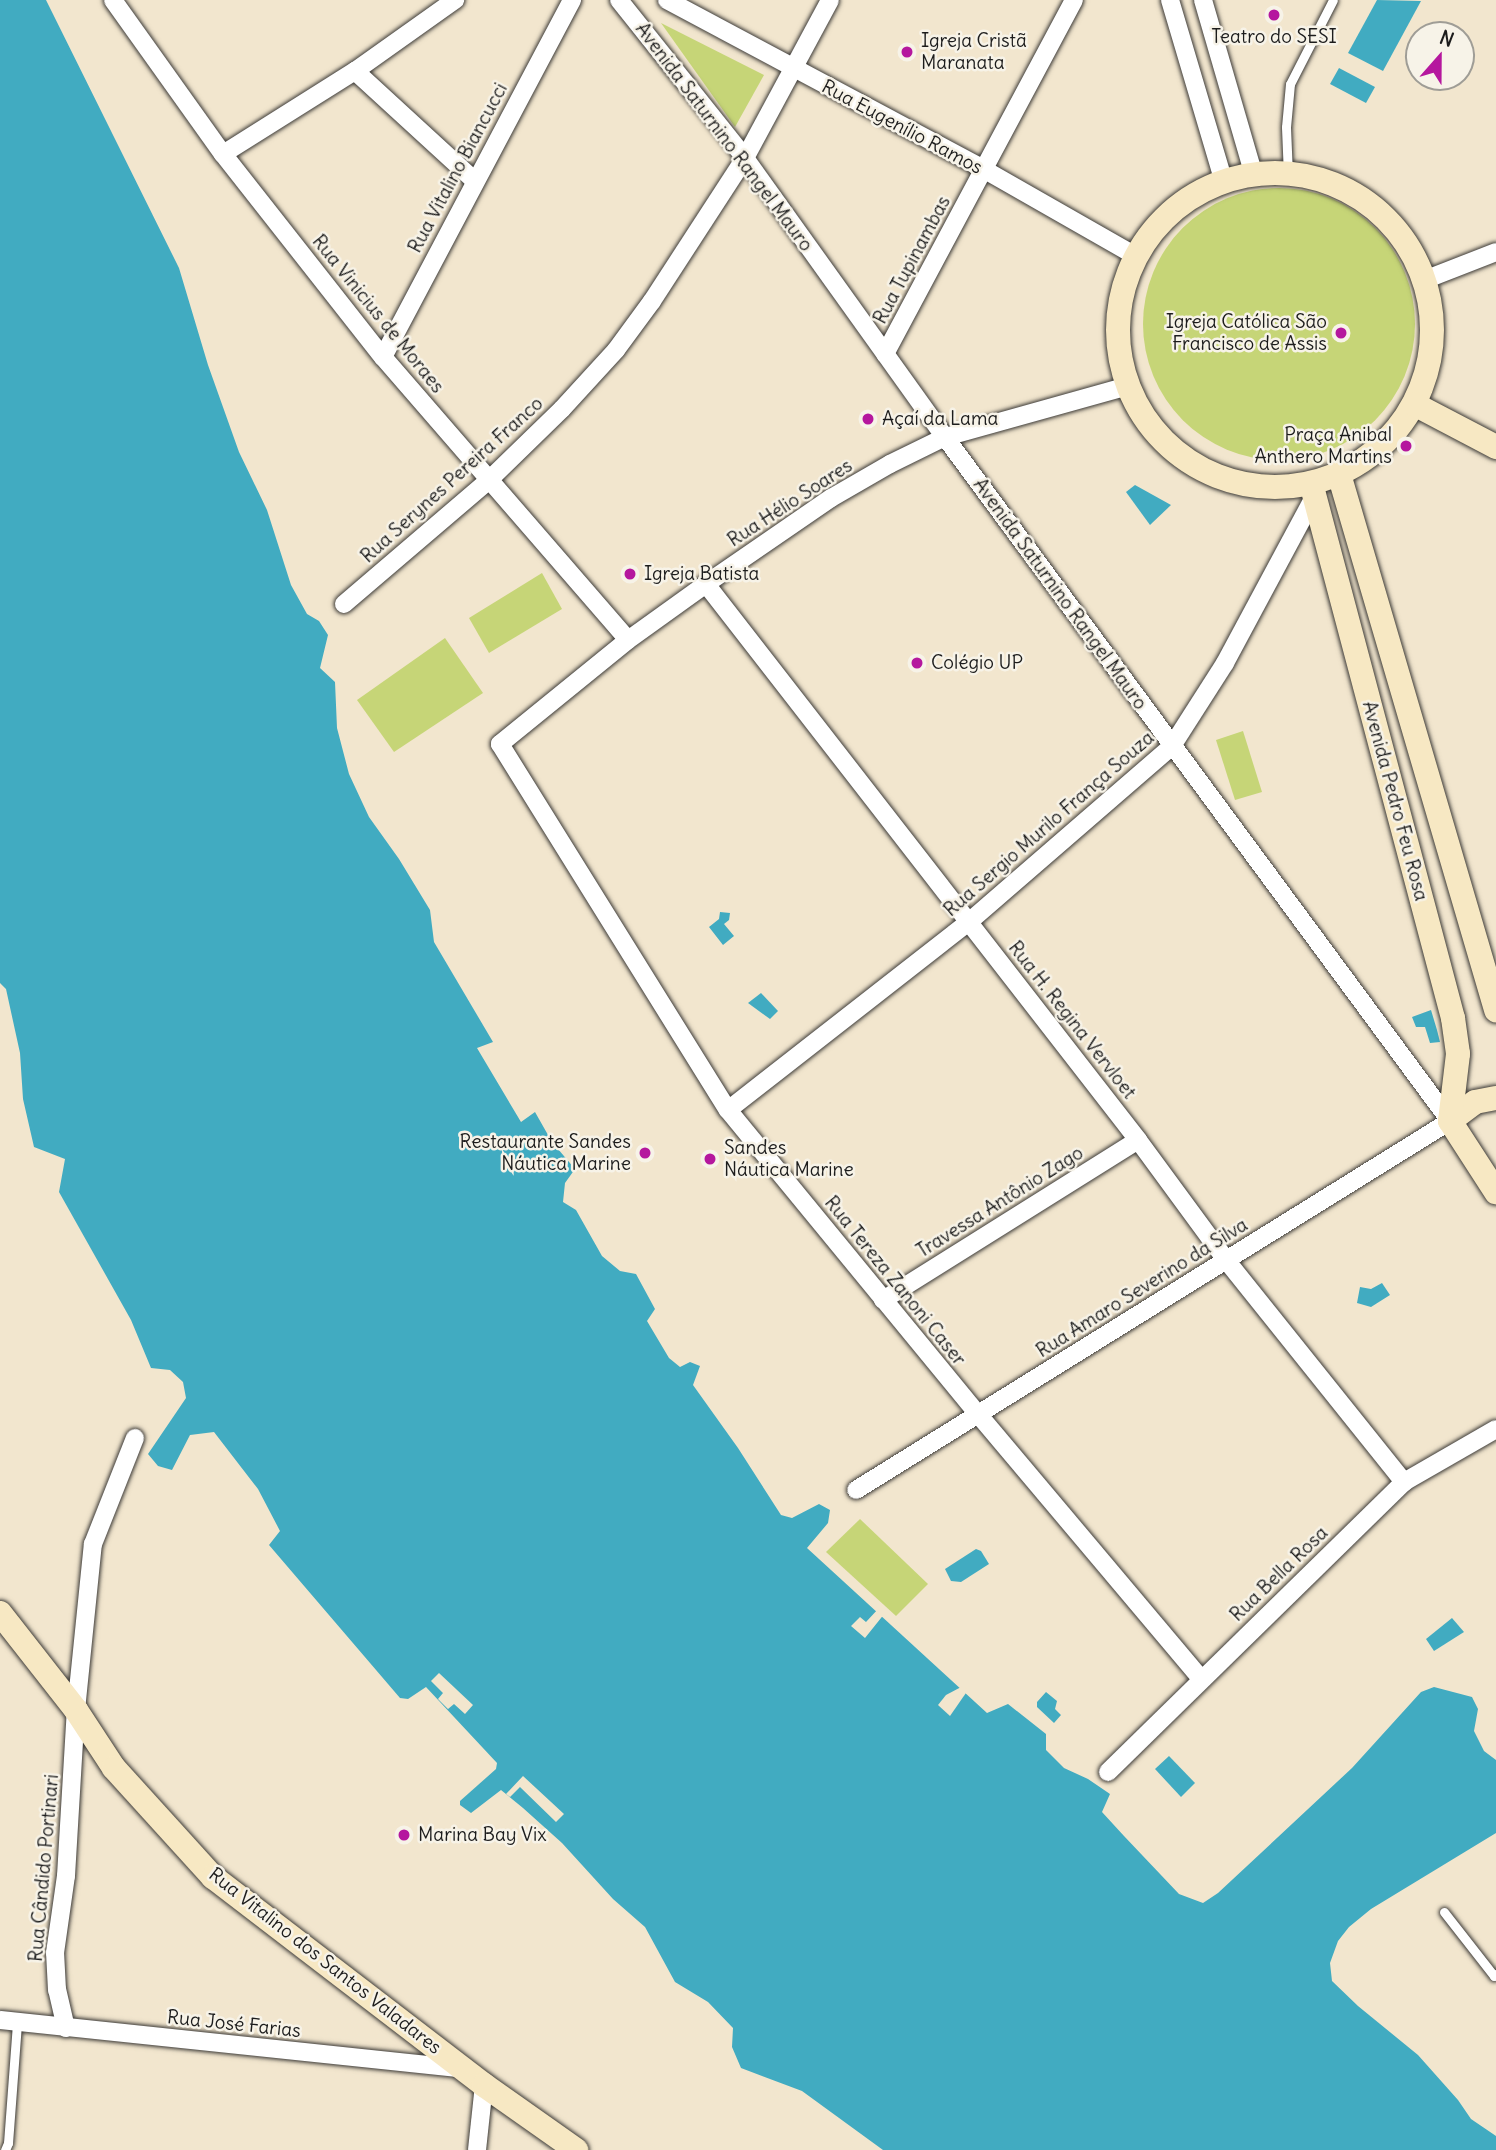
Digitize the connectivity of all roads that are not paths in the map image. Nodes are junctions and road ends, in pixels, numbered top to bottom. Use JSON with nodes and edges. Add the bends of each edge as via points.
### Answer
{"nodes":[{"id":1,"x":113,"y":0,"type":"edge"},
{"id":2,"x":454,"y":0,"type":"edge"},
{"id":3,"x":572,"y":0,"type":"edge"},
{"id":4,"x":619,"y":0,"type":"edge"},
{"id":5,"x":667,"y":0,"type":"edge"},
{"id":6,"x":830,"y":0,"type":"edge"},
{"id":7,"x":1074,"y":0,"type":"edge"},
{"id":8,"x":1170,"y":0,"type":"edge"},
{"id":9,"x":1203,"y":0,"type":"edge"},
{"id":10,"x":1333,"y":0,"type":"edge"},
{"id":11,"x":792,"y":69,"type":"junction"},
{"id":12,"x":355,"y":71,"type":"junction"},
{"id":13,"x":223,"y":154,"type":"junction"},
{"id":14,"x":745,"y":158,"type":"junction"},
{"id":15,"x":985,"y":170,"type":"junction"},
{"id":16,"x":1254,"y":175,"type":"junction"},
{"id":17,"x":1288,"y":175,"type":"junction"},
{"id":18,"x":474,"y":180,"type":"junction"},
{"id":19,"x":1224,"y":182,"type":"junction"},
{"id":20,"x":1496,"y":252,"type":"edge"},
{"id":21,"x":1136,"y":256,"type":"junction"},
{"id":22,"x":1424,"y":279,"type":"junction"},
{"id":23,"x":885,"y":354,"type":"junction"},
{"id":24,"x":383,"y":357,"type":"junction"},
{"id":25,"x":1128,"y":386,"type":"junction"},
{"id":26,"x":1414,"y":404,"type":"junction"},
{"id":27,"x":945,"y":437,"type":"junction"},
{"id":28,"x":1496,"y":447,"type":"edge"},
{"id":29,"x":1339,"y":474,"type":"junction"},
{"id":30,"x":489,"y":480,"type":"junction"},
{"id":31,"x":1313,"y":490,"type":"junction"},
{"id":32,"x":706,"y":584,"type":"junction"},
{"id":33,"x":344,"y":604,"type":"dead end"},
{"id":34,"x":628,"y":640,"type":"junction"},
{"id":35,"x":500,"y":744,"type":"joint"},
{"id":36,"x":1172,"y":746,"type":"junction"},
{"id":37,"x":970,"y":921,"type":"junction"},
{"id":38,"x":1496,"y":1010,"type":"edge"},
{"id":39,"x":1496,"y":1098,"type":"edge"},
{"id":40,"x":728,"y":1110,"type":"junction"},
{"id":41,"x":1450,"y":1121,"type":"junction"},
{"id":42,"x":1139,"y":1140,"type":"junction"},
{"id":43,"x":1493,"y":1182,"type":"edge"},
{"id":44,"x":1226,"y":1261,"type":"junction"},
{"id":45,"x":883,"y":1300,"type":"junction"},
{"id":46,"x":978,"y":1414,"type":"junction"},
{"id":47,"x":1496,"y":1429,"type":"edge"},
{"id":48,"x":135,"y":1438,"type":"dead end"},
{"id":49,"x":1404,"y":1482,"type":"junction"},
{"id":50,"x":856,"y":1490,"type":"dead end"},
{"id":51,"x":0,"y":1614,"type":"edge"},
{"id":52,"x":1201,"y":1679,"type":"junction"},
{"id":53,"x":76,"y":1710,"type":"junction"},
{"id":54,"x":1108,"y":1772,"type":"dead end"},
{"id":55,"x":1444,"y":1912,"type":"dead end"},
{"id":56,"x":1496,"y":1974,"type":"edge"},
{"id":57,"x":8,"y":2021,"type":"edge"},
{"id":58,"x":66,"y":2028,"type":"junction"},
{"id":59,"x":464,"y":2069,"type":"junction"},
{"id":60,"x":484,"y":2085,"type":"junction"},
{"id":61,"x":5,"y":2110,"type":"edge"},
{"id":62,"x":5,"y":2150,"type":"edge"},
{"id":63,"x":477,"y":2150,"type":"edge"},
{"id":64,"x":576,"y":2150,"type":"edge"}],
"edges":[{"from":1,"to":13,"type":"street","name":"Rua Vinicius de Moraes"},
{"from":2,"to":12,"type":"street"},
{"from":3,"to":18,"type":"street","name":"Rua Vitalino Biancucci"},
{"from":4,"to":14,"type":"street","name":"Avenida Saturnino Rangel Mauro"},
{"from":5,"to":11,"type":"street","name":"Rua Eugenílio Ramos"},
{"from":6,"to":11,"type":"street","name":"Rua Serynes Pereira Franco"},
{"from":7,"to":15,"type":"street","name":"Rua Tupinambas"},
{"from":8,"to":19,"type":"street"},
{"from":9,"to":16,"type":"street"},
{"from":10,"to":17,"type":"lane","via":[[1290,84]]},
{"from":11,"to":14,"type":"street","name":"Rua Serynes Pereira Franco"},
{"from":11,"to":15,"type":"street","name":"Rua Eugenílio Ramos"},
{"from":12,"to":13,"type":"street"},
{"from":12,"to":18,"type":"street"},
{"from":13,"to":24,"type":"street","name":"Rua Vinicius de Moraes"},
{"from":14,"to":23,"type":"street","name":"Avenida Saturnino Rangel Mauro"},
{"from":14,"to":30,"type":"street","name":"Rua Serynes Pereira Franco","via":[[616,350]]},
{"from":15,"to":21,"type":"street","name":"Rua Eugenílio Ramos"},
{"from":15,"to":23,"type":"street","name":"Rua Tupinambas"},
{"from":16,"to":17,"type":"street"},
{"from":16,"to":19,"type":"street"},
{"from":17,"to":22,"type":"street","via":[[1338,187],[1375,210],[1404,242]]},
{"from":18,"to":24,"type":"street","name":"Rua Vitalino Biancucci"},
{"from":19,"to":21,"type":"street","via":[[1173,211]]},
{"from":20,"to":22,"type":"street"},
{"from":21,"to":25,"type":"street","via":[[1120,300],[1118,323]]},
{"from":22,"to":26,"type":"street","via":[[1432,343]]},
{"from":23,"to":27,"type":"street","name":"Avenida Saturnino Rangel Mauro"},
{"from":24,"to":30,"type":"street","name":"Rua Vinicius de Moraes"},
{"from":25,"to":27,"type":"street","name":"Rua Hélio Soares"},
{"from":25,"to":31,"type":"street","via":[[1160,436],[1208,472],[1254,486]]},
{"from":26,"to":28,"type":"street"},
{"from":26,"to":29,"type":"street","via":[[1382,446]]},
{"from":27,"to":32,"type":"street","name":"Rua Hélio Soares","via":[[831,498]]},
{"from":27,"to":36,"type":"street","name":"Avenida Saturnino Rangel Mauro"},
{"from":29,"to":31,"type":"street"},
{"from":29,"to":38,"type":"street","name":"Avenida Pedro Feu Rosa"},
{"from":30,"to":33,"type":"street","name":"Rua Serynes Pereira Franco"},
{"from":30,"to":34,"type":"street","name":"Rua Vinicius de Moraes"},
{"from":31,"to":36,"type":"street","name":"Rua Sergio Murilo França Souza","via":[[1225,663]]},
{"from":31,"to":41,"type":"street","name":"Avenida Pedro Feu Rosa","via":[[1453,1018],[1458,1054]]},
{"from":32,"to":34,"type":"street","name":"Rua Hélio Soares"},
{"from":32,"to":37,"type":"street","name":"Rua H. Regina Vervloet"},
{"from":34,"to":35,"type":"street","name":"Rua Hélio Soares"},
{"from":35,"to":40,"type":"street","name":"Rua Tereza Zanoni Caser"},
{"from":36,"to":37,"type":"street","name":"Rua Sergio Murilo França Souza"},
{"from":36,"to":41,"type":"street","name":"Avenida Saturnino Rangel Mauro"},
{"from":37,"to":40,"type":"street","name":"Rua Sergio Murilo França Souza"},
{"from":37,"to":42,"type":"street","name":"Rua H. Regina Vervloet"},
{"from":39,"to":41,"type":"street","via":[[1475,1102]]},
{"from":40,"to":45,"type":"street","name":"Rua Tereza Zanoni Caser"},
{"from":41,"to":43,"type":"street","name":"Avenida Saturnino Rangel Mauro"},
{"from":41,"to":44,"type":"street","name":"Rua Amaro Severino da Silva"},
{"from":42,"to":44,"type":"street","name":"Rua H. Regina Vervloet"},
{"from":42,"to":45,"type":"street","name":"Travessa Antônio Zago"},
{"from":44,"to":46,"type":"street","name":"Rua Amaro Severino da Silva"},
{"from":44,"to":49,"type":"street","name":"Rua H. Regina Vervloet"},
{"from":45,"to":46,"type":"street","name":"Rua Tereza Zanoni Caser"},
{"from":46,"to":50,"type":"street","name":"Rua Amaro Severino da Silva"},
{"from":46,"to":52,"type":"street","name":"Rua Tereza Zanoni Caser"},
{"from":47,"to":49,"type":"street","name":"Rua Bella Rosa"},
{"from":48,"to":53,"type":"street","via":[[93,1544]]},
{"from":49,"to":52,"type":"street","name":"Rua Bella Rosa"},
{"from":51,"to":53,"type":"street","name":"Rua Vitalino dos Santos Valadares"},
{"from":52,"to":54,"type":"street","name":"Rua Bella Rosa"},
{"from":53,"to":58,"type":"street","name":"Rua Cândido Portinari","via":[[66,1876],[55,1953]]},
{"from":53,"to":59,"type":"street","name":"Rua Vitalino dos Santos Valadares","via":[[114,1768],[213,1877]]},
{"from":55,"to":56,"type":"lane","via":[[1493,1976]]},
{"from":57,"to":58,"type":"street","name":"Rua José Farias"},
{"from":57,"to":61,"type":"lane"},
{"from":58,"to":59,"type":"street","name":"Rua José Farias"},
{"from":59,"to":60,"type":"street","name":"Rua Vitalino dos Santos Valadares"},
{"from":60,"to":63,"type":"street"},
{"from":60,"to":64,"type":"street","name":"Rua Vitalino dos Santos Valadares"},
{"from":61,"to":62,"type":"lane"}]}
